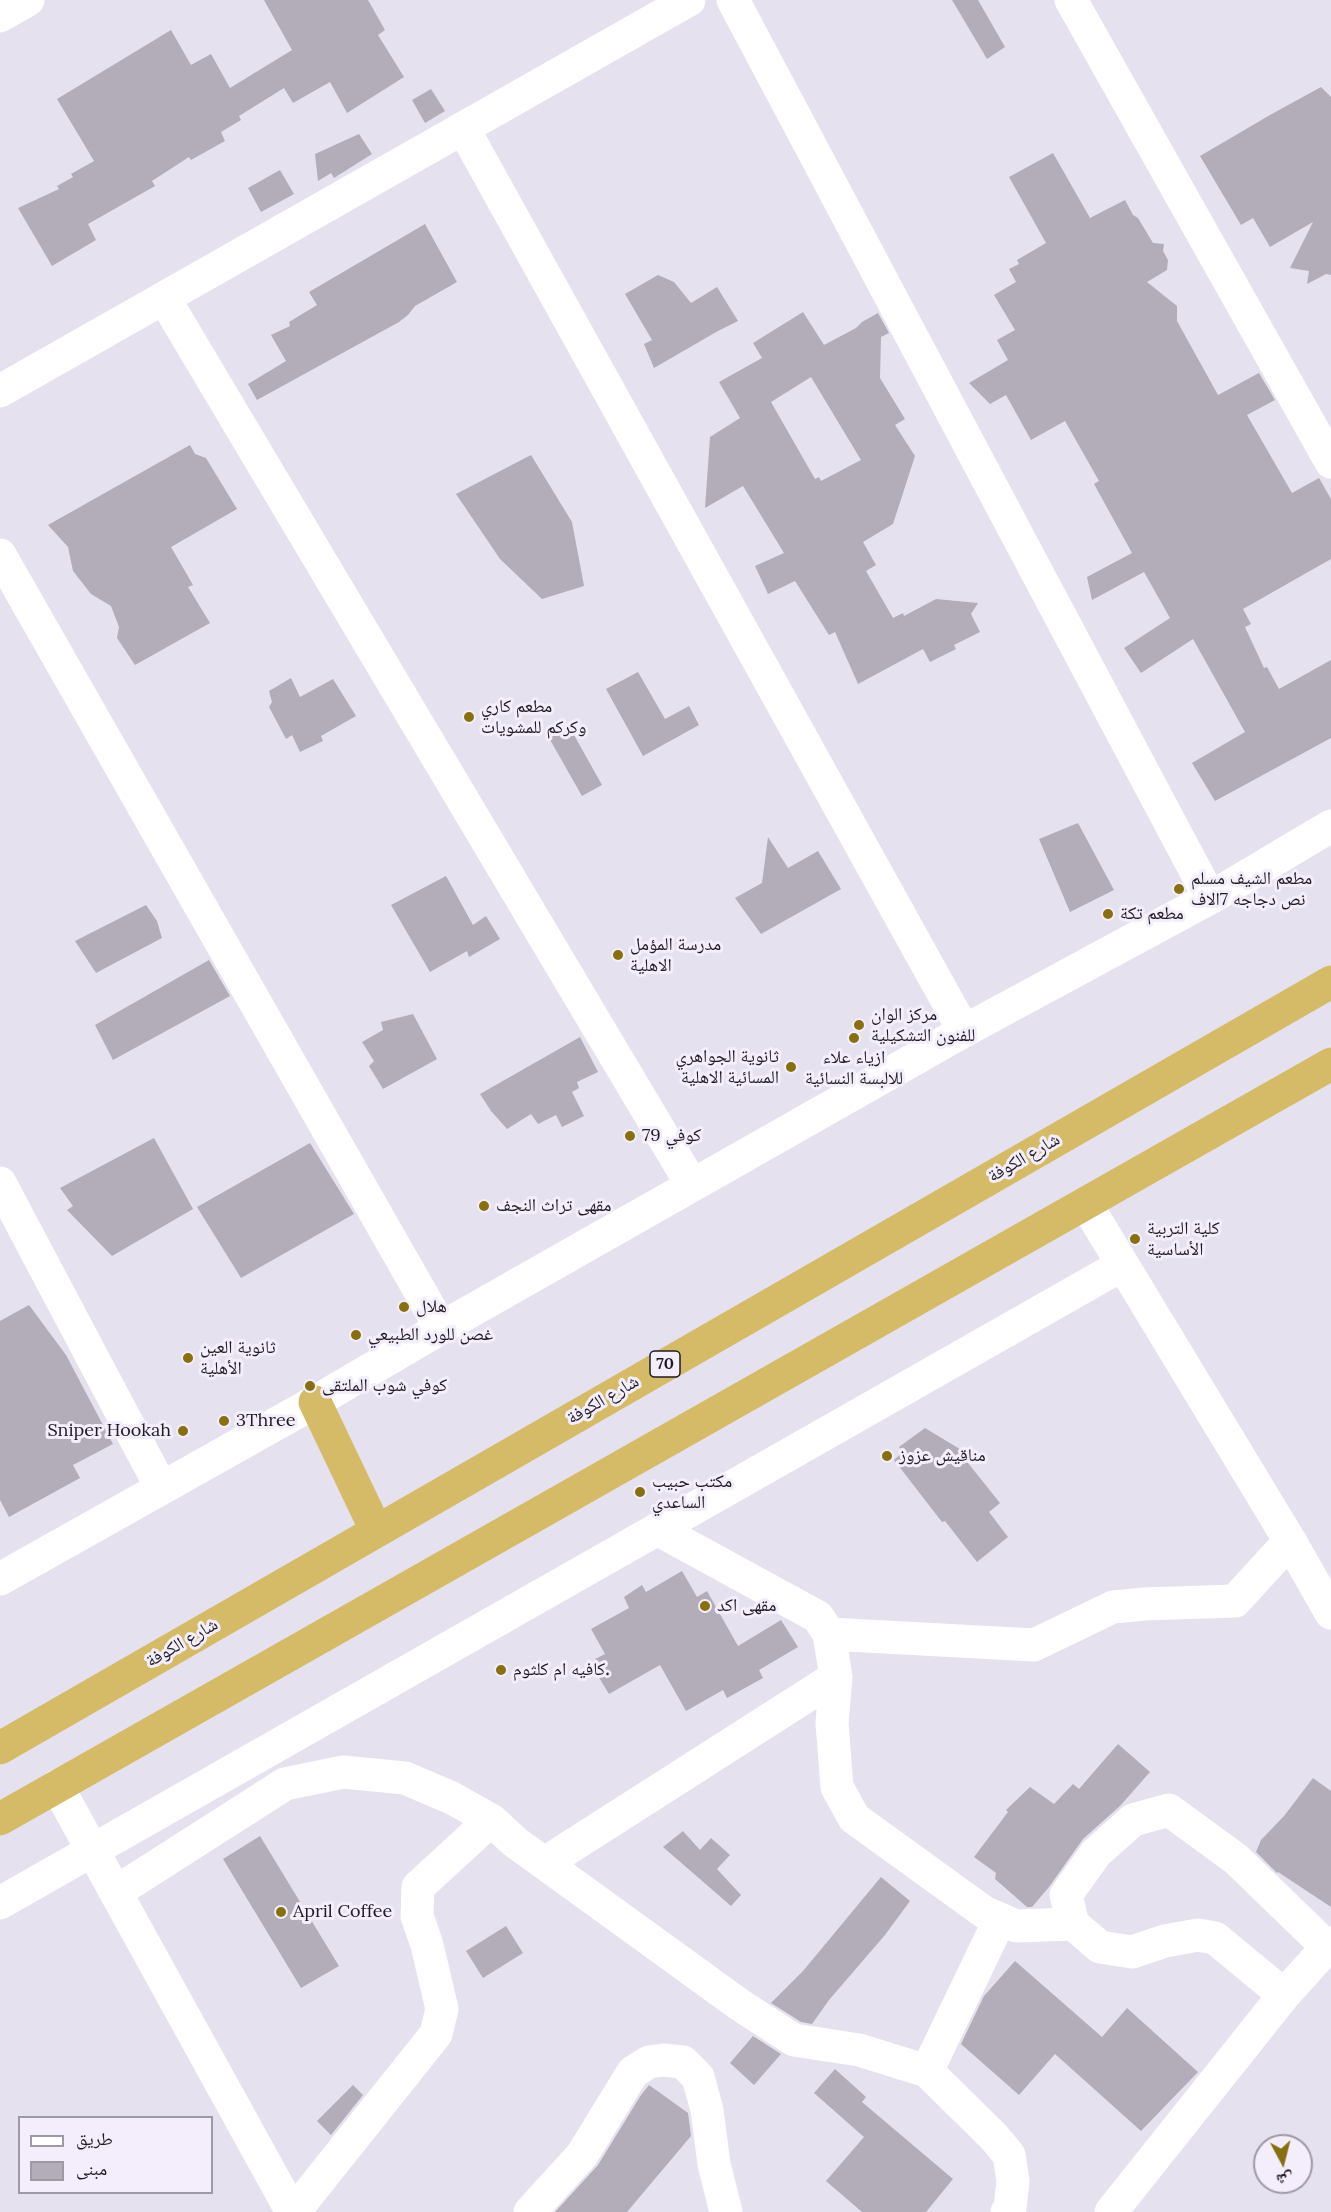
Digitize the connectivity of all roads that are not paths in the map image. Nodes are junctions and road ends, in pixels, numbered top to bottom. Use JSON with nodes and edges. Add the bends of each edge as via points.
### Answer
{"nodes":[{"id":1,"x":28,"y":0,"type":"edge"},
{"id":2,"x":689,"y":0,"type":"edge"},
{"id":3,"x":733,"y":0,"type":"edge"},
{"id":4,"x":1071,"y":0,"type":"edge"},
{"id":5,"x":0,"y":16,"type":"edge"},
{"id":6,"x":464,"y":128,"type":"junction"},
{"id":7,"x":164,"y":298,"type":"junction"},
{"id":8,"x":0,"y":392,"type":"edge"},
{"id":9,"x":1331,"y":462,"type":"edge"},
{"id":10,"x":0,"y":555,"type":"edge"},
{"id":11,"x":1331,"y":826,"type":"edge"},
{"id":12,"x":1210,"y":898,"type":"junction"},
{"id":13,"x":1331,"y":982,"type":"edge"},
{"id":14,"x":964,"y":1030,"type":"junction"},
{"id":15,"x":1331,"y":1064,"type":"edge"},
{"id":16,"x":0,"y":1183,"type":"edge"},
{"id":17,"x":692,"y":1185,"type":"junction"},
{"id":18,"x":1086,"y":1204,"type":"junction"},
{"id":19,"x":1122,"y":1265,"type":"junction"},
{"id":20,"x":441,"y":1328,"type":"junction"},
{"id":21,"x":315,"y":1402,"type":"junction"},
{"id":22,"x":161,"y":1487,"type":"junction"},
{"id":23,"x":657,"y":1529,"type":"junction"},
{"id":24,"x":376,"y":1530,"type":"junction"},
{"id":25,"x":1290,"y":1541,"type":"junction"},
{"id":26,"x":0,"y":1579,"type":"edge"},
{"id":27,"x":1331,"y":1613,"type":"edge"},
{"id":28,"x":829,"y":1634,"type":"junction"},
{"id":29,"x":836,"y":1677,"type":"junction"},
{"id":30,"x":0,"y":1748,"type":"edge"},
{"id":31,"x":57,"y":1786,"type":"junction"},
{"id":32,"x":0,"y":1819,"type":"edge"},
{"id":33,"x":491,"y":1820,"type":"junction"},
{"id":34,"x":93,"y":1852,"type":"junction"},
{"id":35,"x":545,"y":1863,"type":"junction"},
{"id":36,"x":116,"y":1892,"type":"junction"},
{"id":37,"x":0,"y":1903,"type":"edge"},
{"id":38,"x":1000,"y":1919,"type":"junction"},
{"id":39,"x":1073,"y":1924,"type":"junction"},
{"id":40,"x":1329,"y":1945,"type":"edge"},
{"id":41,"x":1284,"y":1995,"type":"junction"},
{"id":42,"x":927,"y":2071,"type":"junction"},
{"id":43,"x":1125,"y":2207,"type":"edge"},
{"id":44,"x":293,"y":2212,"type":"edge"},
{"id":45,"x":530,"y":2212,"type":"edge"},
{"id":46,"x":726,"y":2212,"type":"edge"},
{"id":47,"x":1007,"y":2212,"type":"edge"}],
"edges":[{"from":1,"to":5,"type":"street"},
{"from":2,"to":6,"type":"street"},
{"from":3,"to":12,"type":"street"},
{"from":4,"to":9,"type":"street"},
{"from":6,"to":7,"type":"street"},
{"from":6,"to":14,"type":"street"},
{"from":7,"to":8,"type":"street"},
{"from":7,"to":17,"type":"street"},
{"from":10,"to":20,"type":"street"},
{"from":11,"to":12,"type":"street"},
{"from":12,"to":14,"type":"street"},
{"from":13,"to":24,"type":"highway","name":"شارع الكوفة","number":"70"},
{"from":14,"to":17,"type":"street"},
{"from":15,"to":18,"type":"highway"},
{"from":16,"to":22,"type":"street"},
{"from":17,"to":20,"type":"street"},
{"from":18,"to":19,"type":"street"},
{"from":18,"to":31,"type":"highway"},
{"from":19,"to":23,"type":"street"},
{"from":19,"to":25,"type":"street"},
{"from":20,"to":21,"type":"street"},
{"from":21,"to":22,"type":"street"},
{"from":21,"to":24,"type":"highway"},
{"from":22,"to":26,"type":"street"},
{"from":23,"to":28,"type":"street","via":[[818,1617]]},
{"from":23,"to":34,"type":"street"},
{"from":24,"to":30,"type":"highway","name":"شارع الكوفة","number":"70"},
{"from":25,"to":27,"type":"street"},
{"from":25,"to":28,"type":"street","via":[[1234,1601],[1113,1607],[1034,1645]]},
{"from":28,"to":29,"type":"street"},
{"from":29,"to":35,"type":"street"},
{"from":29,"to":38,"type":"street","via":[[832,1724],[837,1787],[854,1818],[984,1912]]},
{"from":31,"to":32,"type":"highway"},
{"from":31,"to":34,"type":"street"},
{"from":33,"to":35,"type":"street"},
{"from":33,"to":36,"type":"street","via":[[405,1778],[343,1772],[285,1784]]},
{"from":33,"to":44,"type":"street","via":[[418,1887],[417,1916],[442,2008],[436,2034]]},
{"from":34,"to":36,"type":"street"},
{"from":34,"to":37,"type":"street"},
{"from":35,"to":42,"type":"street","via":[[794,2040],[859,2050]]},
{"from":36,"to":44,"type":"street"},
{"from":38,"to":39,"type":"street","via":[[1016,1926]]},
{"from":38,"to":42,"type":"street"},
{"from":39,"to":40,"type":"street","via":[[1066,1894],[1096,1852],[1133,1820],[1169,1810],[1236,1859]]},
{"from":39,"to":41,"type":"street","via":[[1100,1947],[1132,1952],[1198,1935],[1215,1938]]},
{"from":40,"to":41,"type":"street"},
{"from":41,"to":43,"type":"street"},
{"from":42,"to":47,"type":"street","via":[[1010,2155],[1013,2181]]},
{"from":45,"to":46,"type":"street","via":[[582,2155],[633,2072],[649,2061],[663,2060],[683,2062],[698,2077]]}]}
